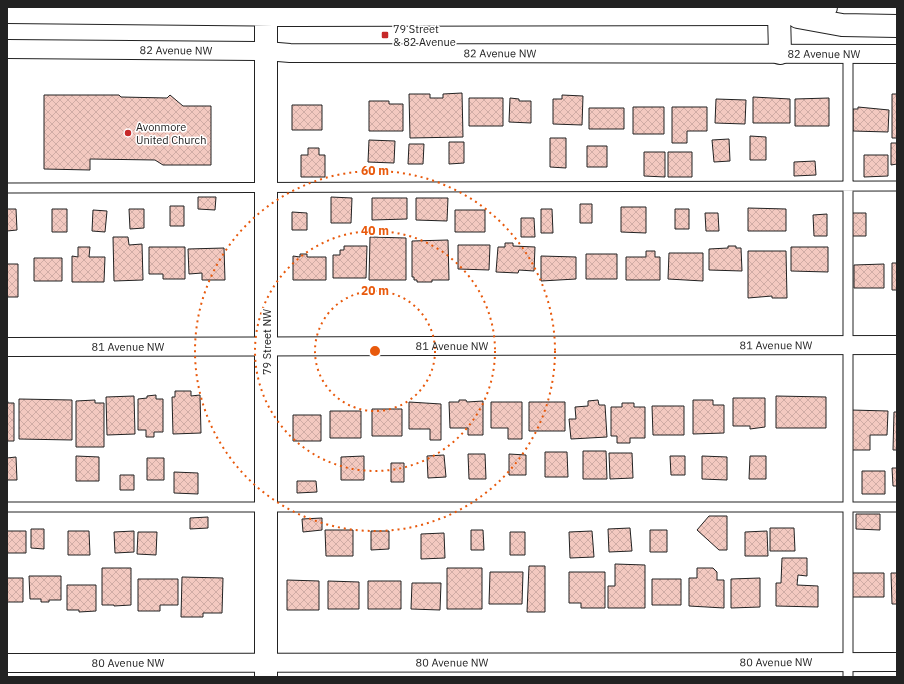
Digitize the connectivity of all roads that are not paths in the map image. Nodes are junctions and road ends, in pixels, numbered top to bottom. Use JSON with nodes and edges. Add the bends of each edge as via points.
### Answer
{"nodes":[{"id":1,"x":826,"y":7,"type":"edge"},
{"id":2,"x":266,"y":11,"type":"edge"},
{"id":3,"x":408,"y":11,"type":"edge"},
{"id":4,"x":7,"y":12,"type":"edge"},
{"id":5,"x":779,"y":14,"type":"junction"},
{"id":6,"x":897,"y":26,"type":"edge"},
{"id":7,"x":7,"y":49,"type":"edge"},
{"id":8,"x":266,"y":51,"type":"junction"},
{"id":9,"x":780,"y":53,"type":"junction"},
{"id":10,"x":848,"y":54,"type":"junction"},
{"id":11,"x":897,"y":54,"type":"edge"},
{"id":12,"x":847,"y":186,"type":"junction"},
{"id":13,"x":897,"y":186,"type":"edge"},
{"id":14,"x":7,"y":188,"type":"edge"},
{"id":15,"x":266,"y":188,"type":"junction"},
{"id":16,"x":847,"y":345,"type":"junction"},
{"id":17,"x":897,"y":345,"type":"edge"},
{"id":18,"x":7,"y":347,"type":"edge"},
{"id":19,"x":267,"y":347,"type":"junction"},
{"id":20,"x":7,"y":507,"type":"edge"},
{"id":21,"x":897,"y":507,"type":"edge"},
{"id":22,"x":266,"y":508,"type":"junction"},
{"id":23,"x":847,"y":508,"type":"junction"},
{"id":24,"x":897,"y":662,"type":"edge"},
{"id":25,"x":7,"y":663,"type":"edge"},
{"id":26,"x":266,"y":670,"type":"edge"},
{"id":27,"x":848,"y":670,"type":"edge"}],
"edges":[{"from":1,"to":5,"type":"main road"},
{"from":2,"to":3,"type":"main road"},
{"from":2,"to":4,"type":"main road"},
{"from":2,"to":8,"type":"main road","name":"79 Street NW"},
{"from":3,"to":5,"type":"main road"},
{"from":5,"to":6,"type":"main road","via":[[842,25]]},
{"from":5,"to":9,"type":"main road"},
{"from":7,"to":8,"type":"street","name":"82 Avenue NW"},
{"from":8,"to":9,"type":"street","name":"82 Avenue NW"},
{"from":8,"to":15,"type":"main road","name":"79 Street NW"},
{"from":9,"to":10,"type":"street","name":"82 Avenue NW"},
{"from":10,"to":11,"type":"street","name":"82 Avenue NW"},
{"from":10,"to":12,"type":"lane"},
{"from":12,"to":13,"type":"lane"},
{"from":12,"to":15,"type":"lane"},
{"from":12,"to":16,"type":"lane"},
{"from":14,"to":15,"type":"lane"},
{"from":15,"to":19,"type":"main road","name":"79 Street NW"},
{"from":16,"to":17,"type":"street","name":"81 Avenue NW"},
{"from":16,"to":19,"type":"street","name":"81 Avenue NW"},
{"from":16,"to":23,"type":"lane"},
{"from":18,"to":19,"type":"street","name":"81 Avenue NW"},
{"from":19,"to":22,"type":"main road","name":"79 Street NW"},
{"from":20,"to":22,"type":"lane"},
{"from":21,"to":23,"type":"lane"},
{"from":22,"to":23,"type":"lane"},
{"from":22,"to":26,"type":"main road","name":"79 Street NW"},
{"from":23,"to":27,"type":"lane"},
{"from":24,"to":27,"type":"street","name":"80 Avenue NW"},
{"from":25,"to":26,"type":"street","name":"80 Avenue NW"},
{"from":26,"to":27,"type":"street","name":"80 Avenue NW"}]}
